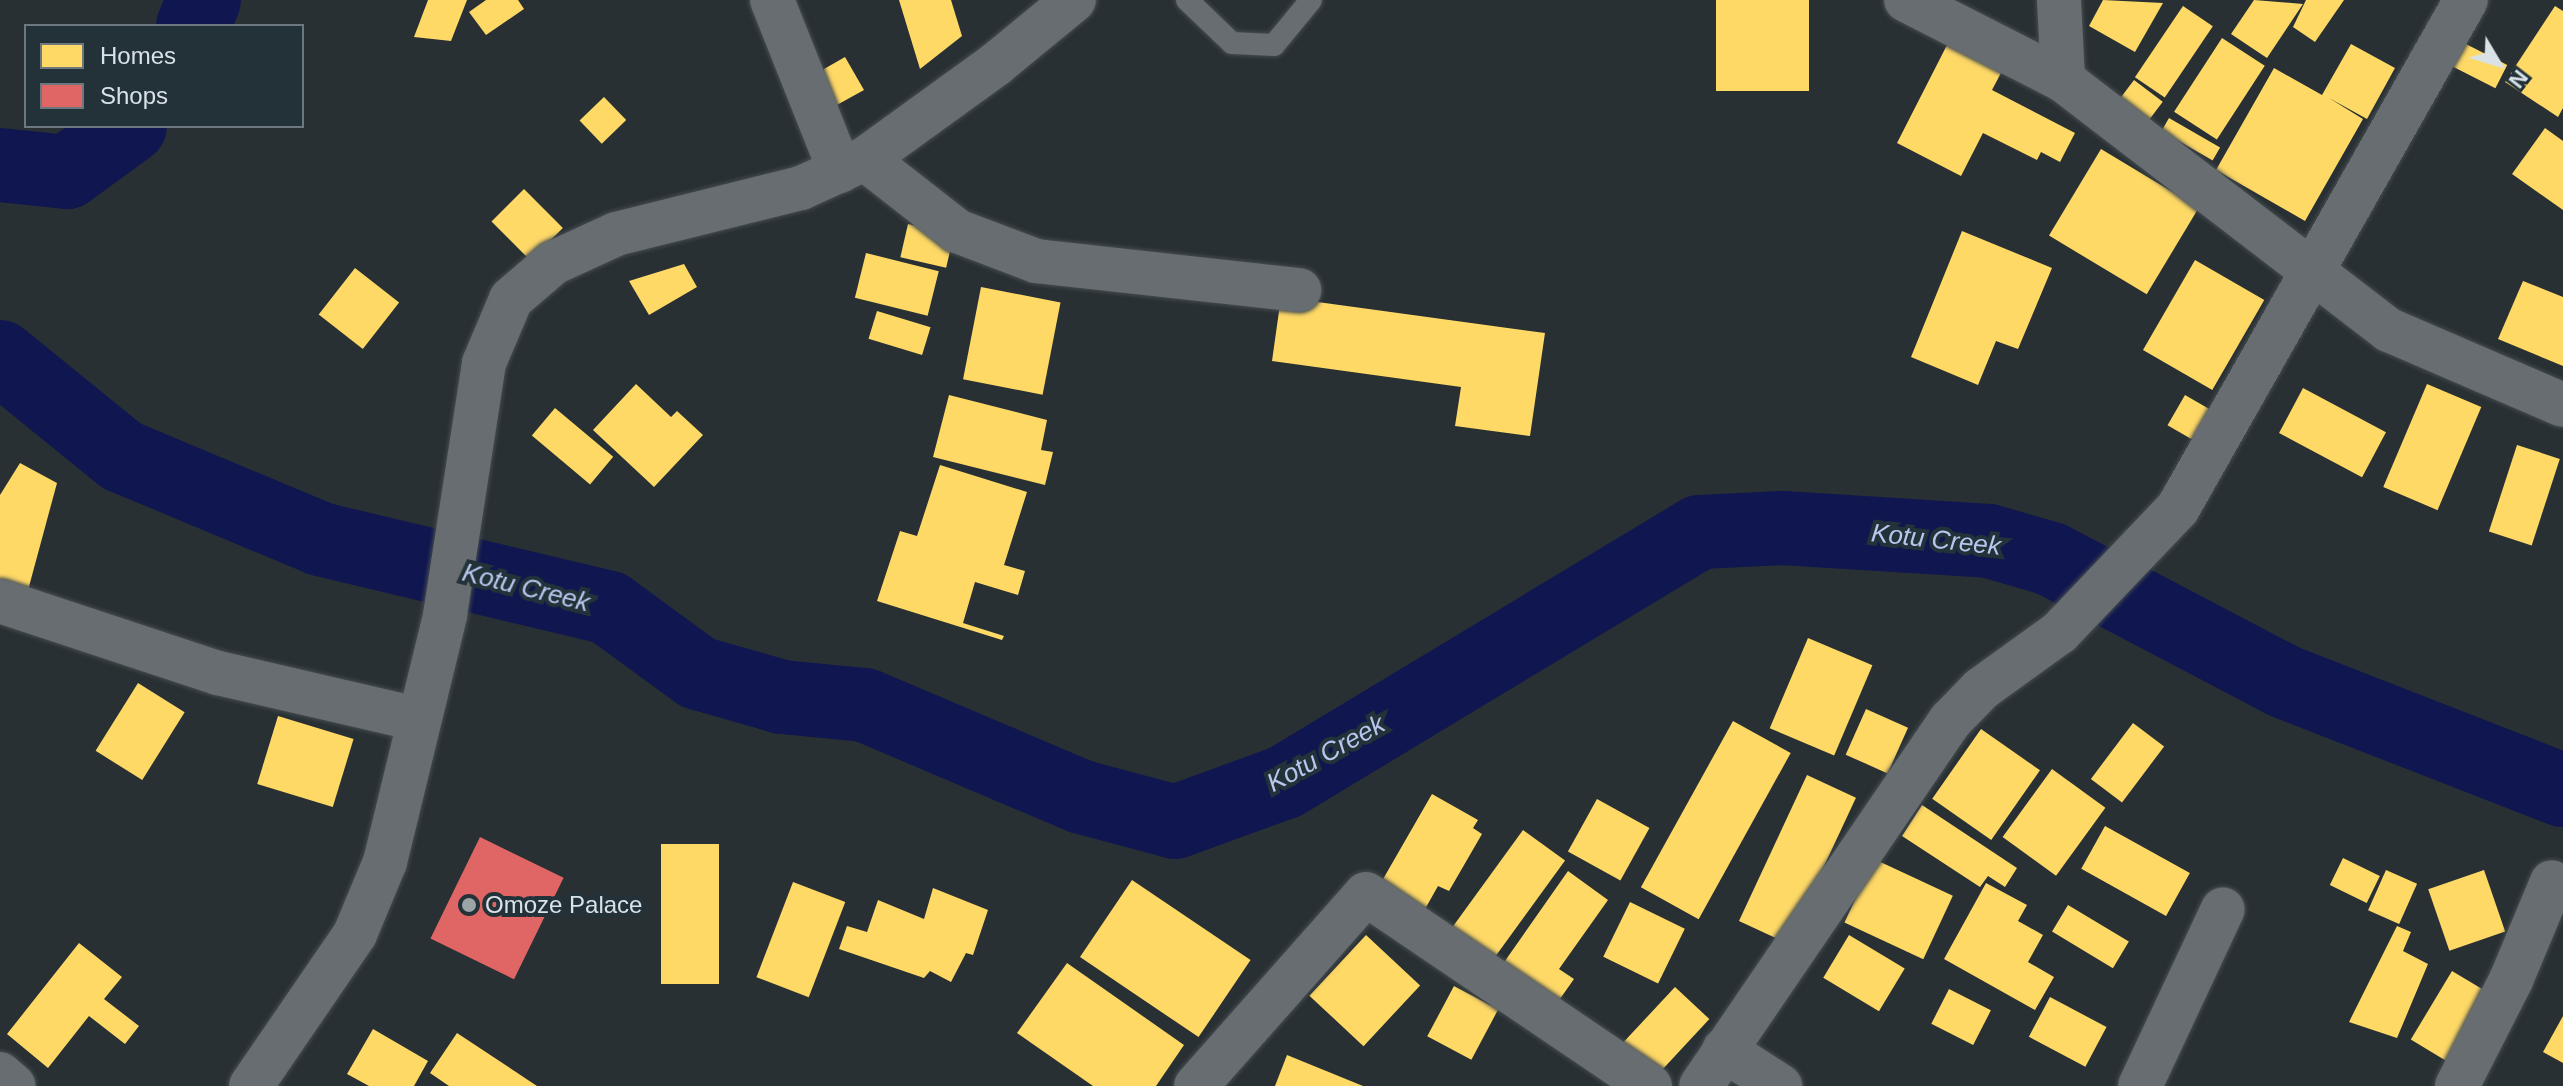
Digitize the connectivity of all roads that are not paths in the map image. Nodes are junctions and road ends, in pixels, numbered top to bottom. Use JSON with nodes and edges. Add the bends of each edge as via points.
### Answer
{"nodes":[{"id":1,"x":772,"y":0,"type":"edge"},
{"id":2,"x":1074,"y":0,"type":"edge"},
{"id":3,"x":1187,"y":0,"type":"edge"},
{"id":4,"x":1311,"y":0,"type":"edge"},
{"id":5,"x":1906,"y":0,"type":"edge"},
{"id":6,"x":2059,"y":0,"type":"edge"},
{"id":7,"x":2466,"y":0,"type":"edge"},
{"id":8,"x":2063,"y":80,"type":"junction"},
{"id":9,"x":852,"y":165,"type":"junction"},
{"id":10,"x":2315,"y":274,"type":"junction"},
{"id":11,"x":1299,"y":290,"type":"dead end"},
{"id":12,"x":2563,"y":405,"type":"edge"},
{"id":13,"x":0,"y":601,"type":"edge"},
{"id":14,"x":418,"y":719,"type":"junction"},
{"id":15,"x":2552,"y":882,"type":"dead end"},
{"id":16,"x":2223,"y":909,"type":"dead end"},
{"id":17,"x":1724,"y":1050,"type":"junction"},
{"id":18,"x":0,"y":1074,"type":"edge"},
{"id":19,"x":14,"y":1086,"type":"edge"},
{"id":20,"x":251,"y":1086,"type":"edge"},
{"id":21,"x":1196,"y":1086,"type":"edge"},
{"id":22,"x":1650,"y":1086,"type":"edge"},
{"id":23,"x":1701,"y":1086,"type":"edge"},
{"id":24,"x":1780,"y":1086,"type":"edge"},
{"id":25,"x":2140,"y":1086,"type":"edge"},
{"id":26,"x":2457,"y":1086,"type":"edge"}],
"edges":[{"from":1,"to":9,"type":"street"},
{"from":2,"to":9,"type":"street","via":[[996,64]]},
{"from":3,"to":4,"type":"lane","via":[[1232,43],[1274,45]]},
{"from":5,"to":8,"type":"street"},
{"from":6,"to":8,"type":"street"},
{"from":7,"to":10,"type":"street"},
{"from":8,"to":10,"type":"street"},
{"from":9,"to":11,"type":"street","via":[[957,231],[1036,261]]},
{"from":9,"to":14,"type":"street","via":[[801,188],[616,234],[553,263],[511,299],[484,363],[450,585]]},
{"from":10,"to":12,"type":"street","via":[[2389,330]]},
{"from":10,"to":17,"type":"street","via":[[2178,508],[2076,617],[1981,689],[1951,720]]},
{"from":13,"to":14,"type":"street","via":[[218,673]]},
{"from":14,"to":20,"type":"street","via":[[385,862],[355,934]]},
{"from":15,"to":26,"type":"street","via":[[2511,980]]},
{"from":16,"to":25,"type":"street"},
{"from":17,"to":23,"type":"street"},
{"from":17,"to":24,"type":"street"},
{"from":18,"to":19,"type":"street"},
{"from":21,"to":22,"type":"street","via":[[1366,894]]}]}
